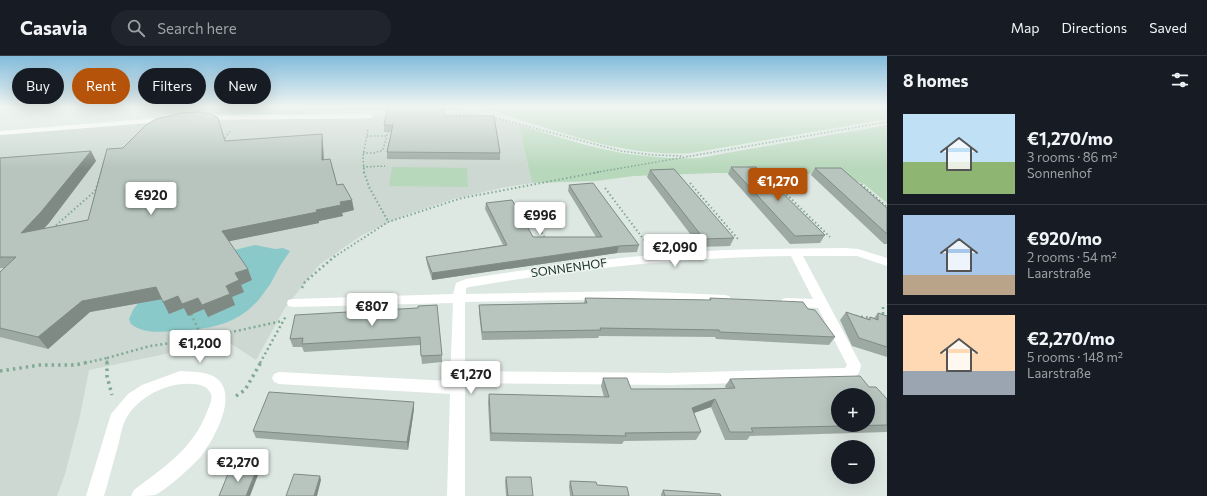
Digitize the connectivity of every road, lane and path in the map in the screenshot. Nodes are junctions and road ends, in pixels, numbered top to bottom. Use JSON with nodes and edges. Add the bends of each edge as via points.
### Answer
{"nodes":[{"id":1,"x":83,"y":127,"type":"edge"},
{"id":2,"x":232,"y":127,"type":"dead end"},
{"id":3,"x":531,"y":127,"type":"edge"},
{"id":4,"x":861,"y":127,"type":"edge"},
{"id":5,"x":368,"y":128,"type":"dead end"},
{"id":6,"x":388,"y":132,"type":"edge"},
{"id":7,"x":0,"y":133,"type":"edge"},
{"id":8,"x":367,"y":136,"type":"junction"},
{"id":9,"x":386,"y":136,"type":"junction"},
{"id":10,"x":219,"y":143,"type":"edge"},
{"id":11,"x":363,"y":153,"type":"junction"},
{"id":12,"x":689,"y":156,"type":"junction"},
{"id":13,"x":385,"y":166,"type":"dead end"},
{"id":14,"x":363,"y":167,"type":"junction"},
{"id":15,"x":103,"y":170,"type":"edge"},
{"id":16,"x":690,"y":183,"type":"dead end"},
{"id":17,"x":776,"y":183,"type":"dead end"},
{"id":18,"x":861,"y":184,"type":"edge"},
{"id":19,"x":605,"y":188,"type":"dead end"},
{"id":20,"x":525,"y":205,"type":"dead end"},
{"id":21,"x":887,"y":207,"type":"edge"},
{"id":22,"x":388,"y":222,"type":"junction"},
{"id":23,"x":52,"y":229,"type":"edge"},
{"id":24,"x":548,"y":243,"type":"edge"},
{"id":25,"x":795,"y":252,"type":"junction"},
{"id":26,"x":845,"y":252,"type":"junction"},
{"id":27,"x":750,"y":253,"type":"junction"},
{"id":28,"x":656,"y":257,"type":"junction"},
{"id":29,"x":887,"y":262,"type":"edge"},
{"id":30,"x":459,"y":298,"type":"junction"},
{"id":31,"x":735,"y":300,"type":"edge"},
{"id":32,"x":774,"y":302,"type":"edge"},
{"id":33,"x":293,"y":303,"type":"junction"},
{"id":34,"x":824,"y":307,"type":"junction"},
{"id":35,"x":883,"y":307,"type":"dead end"},
{"id":36,"x":192,"y":315,"type":"edge"},
{"id":37,"x":283,"y":321,"type":"junction"},
{"id":38,"x":200,"y":339,"type":"junction"},
{"id":39,"x":107,"y":358,"type":"junction"},
{"id":40,"x":0,"y":371,"type":"edge"},
{"id":41,"x":279,"y":378,"type":"dead end"},
{"id":42,"x":458,"y":382,"type":"junction"},
{"id":43,"x":216,"y":411,"type":"junction"},
{"id":44,"x":118,"y":419,"type":"junction"},
{"id":45,"x":95,"y":496,"type":"edge"},
{"id":46,"x":140,"y":496,"type":"edge"},
{"id":47,"x":456,"y":496,"type":"edge"}],
"edges":[{"from":1,"to":7,"type":"street"},
{"from":2,"to":10,"type":"path","via":[[229,134]]},
{"from":3,"to":12,"type":"path","via":[[621,151]]},
{"from":4,"to":12,"type":"path"},
{"from":5,"to":8,"type":"path"},
{"from":6,"to":9,"type":"path"},
{"from":8,"to":9,"type":"path"},
{"from":8,"to":11,"type":"path"},
{"from":9,"to":11,"type":"path","via":[[383,150]]},
{"from":11,"to":14,"type":"path"},
{"from":12,"to":22,"type":"path","via":[[462,198]]},
{"from":13,"to":14,"type":"path"},
{"from":14,"to":22,"type":"path","via":[[365,178]]},
{"from":15,"to":23,"type":"path","via":[[96,190]]},
{"from":16,"to":27,"type":"path"},
{"from":17,"to":26,"type":"path"},
{"from":18,"to":21,"type":"path"},
{"from":19,"to":28,"type":"path"},
{"from":20,"to":24,"type":"path"},
{"from":22,"to":33,"type":"path","via":[[332,258],[305,282]]},
{"from":25,"to":26,"type":"street","name":"SONNENHOF"},
{"from":25,"to":27,"type":"street","name":"SONNENHOF"},
{"from":25,"to":34,"type":"street"},
{"from":26,"to":29,"type":"street","name":"SONNENHOF","via":[[858,253]]},
{"from":27,"to":28,"type":"street","name":"SONNENHOF"},
{"from":28,"to":30,"type":"street","name":"SONNENHOF","via":[[466,283],[460,286]]},
{"from":30,"to":31,"type":"street","via":[[632,296]]},
{"from":30,"to":33,"type":"street"},
{"from":30,"to":42,"type":"street","name":"SONNENHOF"},
{"from":32,"to":34,"type":"street"},
{"from":33,"to":37,"type":"path"},
{"from":34,"to":35,"type":"path","via":[[883,322]]},
{"from":34,"to":42,"type":"street","via":[[854,365],[849,374]]},
{"from":36,"to":38,"type":"path"},
{"from":37,"to":38,"type":"path"},
{"from":37,"to":43,"type":"path","via":[[245,390]]},
{"from":38,"to":39,"type":"path","via":[[150,346]]},
{"from":39,"to":40,"type":"path","via":[[75,364],[40,365]]},
{"from":39,"to":44,"type":"path","via":[[108,376]]},
{"from":41,"to":42,"type":"street"},
{"from":42,"to":47,"type":"street","name":"SONNENHOF"},
{"from":43,"to":44,"type":"street","via":[[220,401],[218,390],[209,381],[180,378],[147,389],[133,399]]},
{"from":43,"to":46,"type":"street","via":[[208,431],[195,450],[176,469]]},
{"from":44,"to":45,"type":"street"}]}
